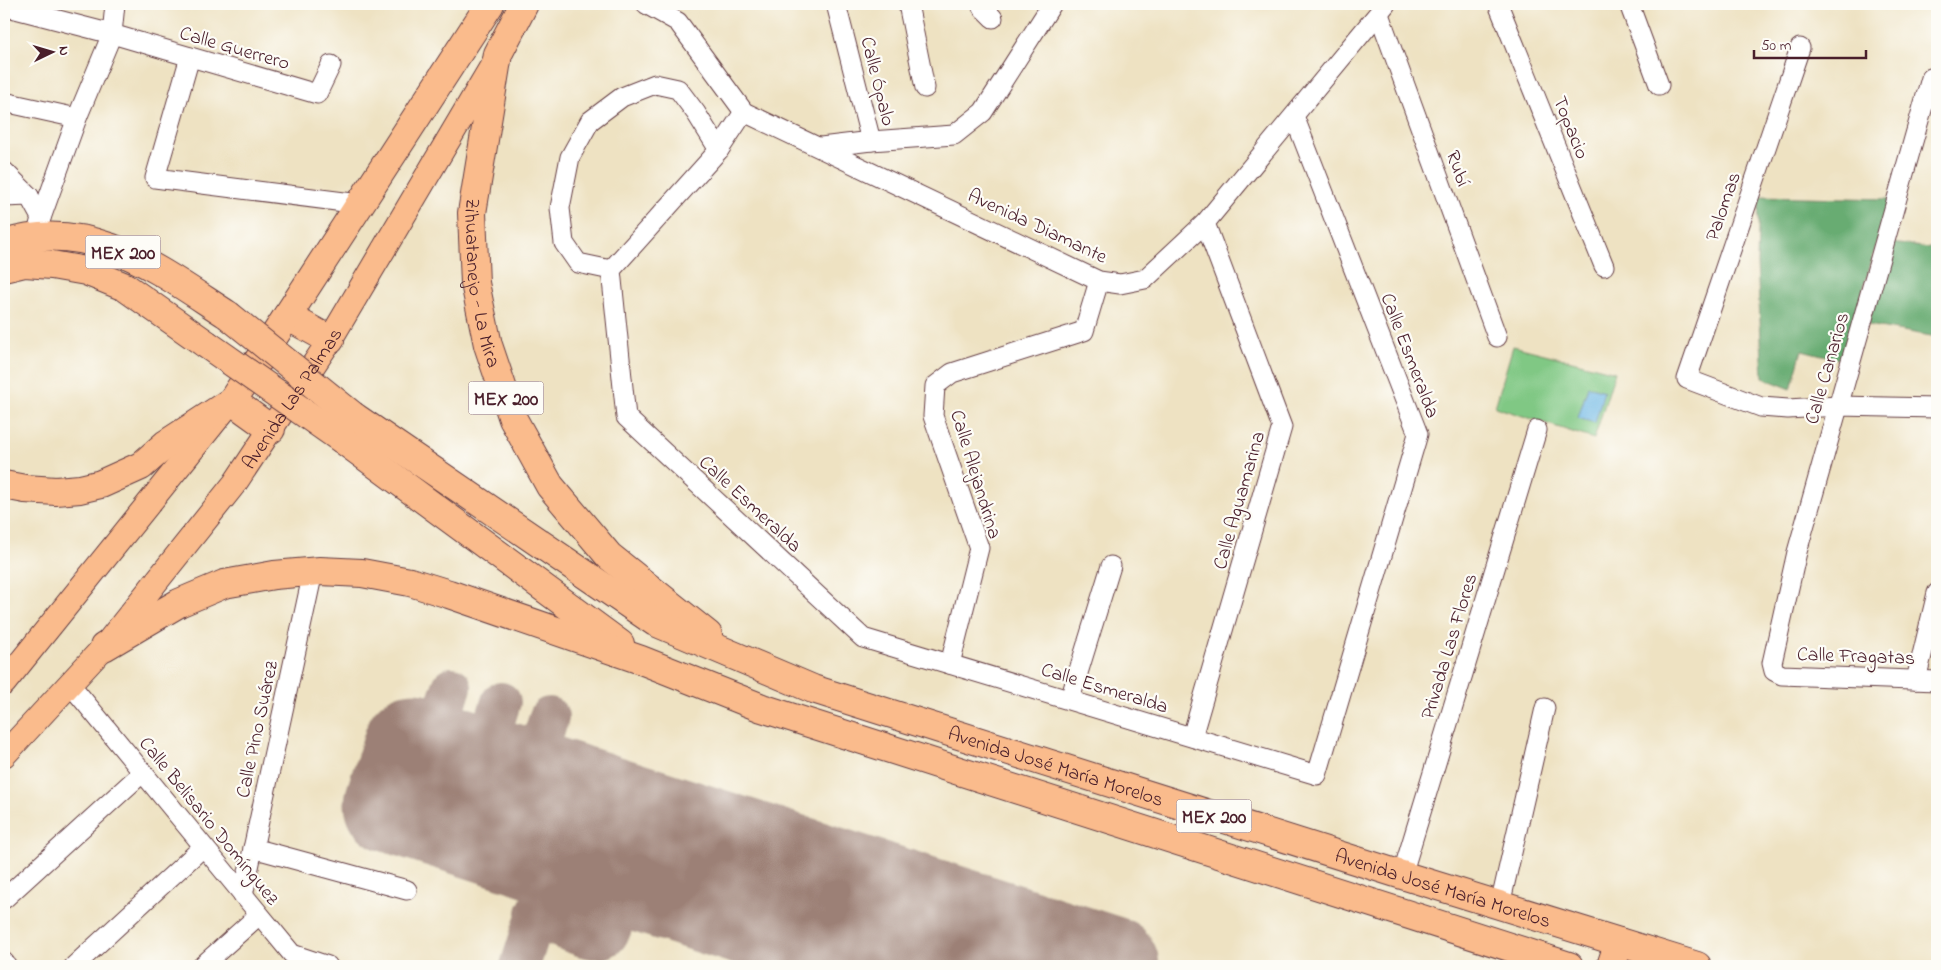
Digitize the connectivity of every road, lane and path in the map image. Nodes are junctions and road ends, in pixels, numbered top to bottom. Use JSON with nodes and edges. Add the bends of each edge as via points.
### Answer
{"nodes":[{"id":1,"x":115,"y":4,"type":"edge"},
{"id":2,"x":490,"y":4,"type":"edge"},
{"id":3,"x":524,"y":4,"type":"edge"},
{"id":4,"x":646,"y":4,"type":"edge"},
{"id":5,"x":836,"y":4,"type":"edge"},
{"id":6,"x":908,"y":4,"type":"edge"},
{"id":7,"x":1052,"y":4,"type":"edge"},
{"id":8,"x":1498,"y":4,"type":"edge"},
{"id":9,"x":1629,"y":4,"type":"edge"},
{"id":10,"x":4,"y":6,"type":"edge"},
{"id":11,"x":1382,"y":9,"type":"edge"},
{"id":12,"x":112,"y":34,"type":"junction"},
{"id":13,"x":1800,"y":48,"type":"dead end"},
{"id":14,"x":498,"y":54,"type":"junction"},
{"id":15,"x":190,"y":57,"type":"junction"},
{"id":16,"x":332,"y":65,"type":"dead end"},
{"id":17,"x":1931,"y":78,"type":"dead end"},
{"id":18,"x":1660,"y":85,"type":"dead end"},
{"id":19,"x":925,"y":88,"type":"dead end"},
{"id":20,"x":4,"y":102,"type":"edge"},
{"id":21,"x":744,"y":112,"type":"junction"},
{"id":22,"x":1294,"y":116,"type":"junction"},
{"id":23,"x":77,"y":118,"type":"junction"},
{"id":24,"x":871,"y":141,"type":"junction"},
{"id":25,"x":821,"y":147,"type":"junction"},
{"id":26,"x":719,"y":150,"type":"junction"},
{"id":27,"x":4,"y":171,"type":"edge"},
{"id":28,"x":29,"y":196,"type":"junction"},
{"id":29,"x":4,"y":198,"type":"edge"},
{"id":30,"x":360,"y":204,"type":"junction"},
{"id":31,"x":1205,"y":223,"type":"junction"},
{"id":32,"x":39,"y":228,"type":"junction"},
{"id":33,"x":4,"y":244,"type":"edge"},
{"id":34,"x":1604,"y":266,"type":"dead end"},
{"id":35,"x":4,"y":268,"type":"edge"},
{"id":36,"x":611,"y":270,"type":"junction"},
{"id":37,"x":1099,"y":281,"type":"junction"},
{"id":38,"x":287,"y":316,"type":"junction"},
{"id":39,"x":1497,"y":337,"type":"dead end"},
{"id":40,"x":330,"y":340,"type":"junction"},
{"id":41,"x":232,"y":401,"type":"junction"},
{"id":42,"x":1838,"y":406,"type":"junction"},
{"id":43,"x":1937,"y":408,"type":"edge"},
{"id":44,"x":348,"y":428,"type":"junction"},
{"id":45,"x":271,"y":429,"type":"junction"},
{"id":46,"x":1537,"y":430,"type":"dead end"},
{"id":47,"x":4,"y":485,"type":"edge"},
{"id":48,"x":1111,"y":566,"type":"dead end"},
{"id":49,"x":313,"y":572,"type":"junction"},
{"id":50,"x":1937,"y":593,"type":"edge"},
{"id":51,"x":104,"y":647,"type":"junction"},
{"id":52,"x":735,"y":656,"type":"junction"},
{"id":53,"x":641,"y":660,"type":"junction"},
{"id":54,"x":950,"y":664,"type":"junction"},
{"id":55,"x":1774,"y":671,"type":"joint"},
{"id":56,"x":1916,"y":680,"type":"junction"},
{"id":57,"x":1937,"y":681,"type":"edge"},
{"id":58,"x":4,"y":683,"type":"edge"},
{"id":59,"x":70,"y":684,"type":"junction"},
{"id":60,"x":1070,"y":699,"type":"junction"},
{"id":61,"x":1545,"y":708,"type":"dead end"},
{"id":62,"x":1192,"y":737,"type":"junction"},
{"id":63,"x":4,"y":755,"type":"edge"},
{"id":64,"x":142,"y":773,"type":"junction"},
{"id":65,"x":203,"y":847,"type":"junction"},
{"id":66,"x":253,"y":848,"type":"junction"},
{"id":67,"x":1402,"y":875,"type":"junction"},
{"id":68,"x":407,"y":890,"type":"dead end"},
{"id":69,"x":243,"y":895,"type":"junction"},
{"id":70,"x":4,"y":899,"type":"edge"},
{"id":71,"x":1500,"y":906,"type":"junction"},
{"id":72,"x":259,"y":915,"type":"junction"},
{"id":73,"x":228,"y":943,"type":"junction"},
{"id":74,"x":1615,"y":954,"type":"edge"},
{"id":75,"x":4,"y":962,"type":"edge"},
{"id":76,"x":8,"y":966,"type":"edge"},
{"id":77,"x":74,"y":966,"type":"edge"},
{"id":78,"x":202,"y":966,"type":"edge"},
{"id":79,"x":224,"y":966,"type":"edge"},
{"id":80,"x":328,"y":966,"type":"edge"},
{"id":81,"x":1569,"y":966,"type":"edge"},
{"id":82,"x":1697,"y":966,"type":"edge"}],
"edges":[{"from":1,"to":12,"type":"street"},
{"from":2,"to":30,"type":"highway"},
{"from":3,"to":14,"type":"highway","name":"Avenida Las Palmas","number":"MEX 200"},
{"from":4,"to":21,"type":"street","name":"Avenida Diamante","via":[[678,22]]},
{"from":5,"to":24,"type":"street","name":"Calle Ópalo"},
{"from":6,"to":19,"type":"street"},
{"from":7,"to":24,"type":"street","via":[[983,112],[954,136]]},
{"from":8,"to":34,"type":"street","name":"Topacio"},
{"from":9,"to":18,"type":"street"},
{"from":10,"to":12,"type":"street","name":"Calle Guerrero"},
{"from":11,"to":22,"type":"street","name":"Avenida Diamante"},
{"from":11,"to":39,"type":"street","name":"Rubí"},
{"from":12,"to":15,"type":"street","name":"Calle Guerrero"},
{"from":12,"to":23,"type":"street"},
{"from":13,"to":42,"type":"street","name":"Palomas","via":[[1688,379],[1761,407]]},
{"from":14,"to":40,"type":"main road","name":"Avenida Las Palmas"},
{"from":14,"to":52,"type":"highway","name":"Zihuatanejo - La Mira","number":"MEX 200","via":[[472,223],[475,283],[488,345],[512,419],[550,486],[608,556]]},
{"from":15,"to":16,"type":"street","name":"Calle Guerrero","via":[[317,94]]},
{"from":15,"to":30,"type":"street","via":[[155,178]]},
{"from":17,"to":42,"type":"street","name":"Calle Canarios"},
{"from":20,"to":23,"type":"street"},
{"from":21,"to":25,"type":"street","name":"Avenida Diamante"},
{"from":21,"to":26,"type":"street"},
{"from":22,"to":31,"type":"street","name":"Avenida Diamante"},
{"from":22,"to":62,"type":"street","name":"Calle Esmeralda","via":[[1418,434],[1317,775]]},
{"from":23,"to":32,"type":"street"},
{"from":24,"to":25,"type":"street"},
{"from":25,"to":37,"type":"street","name":"Avenida Diamante"},
{"from":26,"to":36,"type":"street"},
{"from":26,"to":36,"type":"street","via":[[678,89],[655,84],[622,98],[590,121],[570,157],[560,208],[564,243],[578,262]]},
{"from":27,"to":28,"type":"street"},
{"from":28,"to":29,"type":"street"},
{"from":28,"to":32,"type":"street"},
{"from":30,"to":38,"type":"highway"},
{"from":31,"to":37,"type":"street","name":"Avenida Diamante","via":[[1145,279],[1120,284]]},
{"from":31,"to":62,"type":"street","name":"Calle Aguamarina","via":[[1282,427]]},
{"from":32,"to":33,"type":"highway","number":"MEX 200"},
{"from":32,"to":44,"type":"highway","number":"MEX 200","bridge":true,"via":[[93,241],[142,260],[228,315]]},
{"from":35,"to":44,"type":"highway","bridge":true,"via":[[25,263],[52,264],[86,271],[125,286],[206,344]]},
{"from":36,"to":54,"type":"street","name":"Calle Esmeralda","via":[[626,417],[863,638]]},
{"from":37,"to":54,"type":"street","name":"Calle Alejandrina","via":[[1084,331],[952,373],[935,386],[933,416],[979,548]]},
{"from":38,"to":40,"type":"highway"},
{"from":38,"to":41,"type":"highway"},
{"from":40,"to":45,"type":"main road","name":"Avenida Las Palmas"},
{"from":41,"to":45,"type":"highway"},
{"from":41,"to":47,"type":"highway","via":[[166,444],[142,466],[101,484],[56,491]]},
{"from":41,"to":58,"type":"main road"},
{"from":42,"to":43,"type":"street"},
{"from":42,"to":55,"type":"street","name":"Calle Canarios","via":[[1797,552],[1772,663]]},
{"from":44,"to":52,"type":"highway","number":"MEX 200","via":[[655,622]]},
{"from":44,"to":53,"type":"highway"},
{"from":45,"to":51,"type":"main road","name":"Avenida Las Palmas","via":[[235,483]]},
{"from":46,"to":67,"type":"street","name":"Privada Las Flores"},
{"from":48,"to":60,"type":"street"},
{"from":49,"to":51,"type":"highway","number":"MEX 200","via":[[224,584],[179,603]]},
{"from":49,"to":53,"type":"highway","number":"MEX 200","via":[[362,573],[410,582]]},
{"from":49,"to":66,"type":"street","name":"Calle Pino Suárez"},
{"from":50,"to":56,"type":"street"},
{"from":51,"to":59,"type":"main road","name":"Avenida Las Palmas"},
{"from":52,"to":67,"type":"highway","name":"Avenida José María Morelos","number":"MEX 200","via":[[813,689]]},
{"from":53,"to":81,"type":"highway","name":"Avenida José María Morelos","number":"MEX 200","via":[[762,708]]},
{"from":54,"to":60,"type":"street","name":"Calle Esmeralda"},
{"from":55,"to":56,"type":"street","name":"Calle Fragatas","via":[[1782,675]]},
{"from":56,"to":57,"type":"street","name":"Calle Fragatas"},
{"from":59,"to":63,"type":"main road","name":"Avenida Las Palmas"},
{"from":59,"to":64,"type":"street","name":"Calle Belisario Domínguez"},
{"from":60,"to":62,"type":"street","name":"Calle Esmeralda"},
{"from":61,"to":71,"type":"street"},
{"from":64,"to":65,"type":"street","name":"Calle Belisario Domínguez"},
{"from":64,"to":70,"type":"street"},
{"from":65,"to":69,"type":"street","name":"Calle Belisario Domínguez"},
{"from":65,"to":77,"type":"street"},
{"from":66,"to":68,"type":"street"},
{"from":66,"to":69,"type":"street","name":"Calle Pino Suárez"},
{"from":67,"to":71,"type":"highway","name":"Avenida José María Morelos","number":"MEX 200"},
{"from":69,"to":72,"type":"street","name":"Calle Belisario Domínguez"},
{"from":71,"to":74,"type":"highway","name":"Avenida José María Morelos","number":"MEX 200"},
{"from":72,"to":73,"type":"street"},
{"from":72,"to":80,"type":"street","name":"Calle Belisario Domínguez","via":[[292,954]]},
{"from":73,"to":78,"type":"street"},
{"from":73,"to":79,"type":"street"},
{"from":74,"to":82,"type":"highway","name":"Avenida José María Morelos","number":"MEX 200"},
{"from":75,"to":76,"type":"street"}]}
